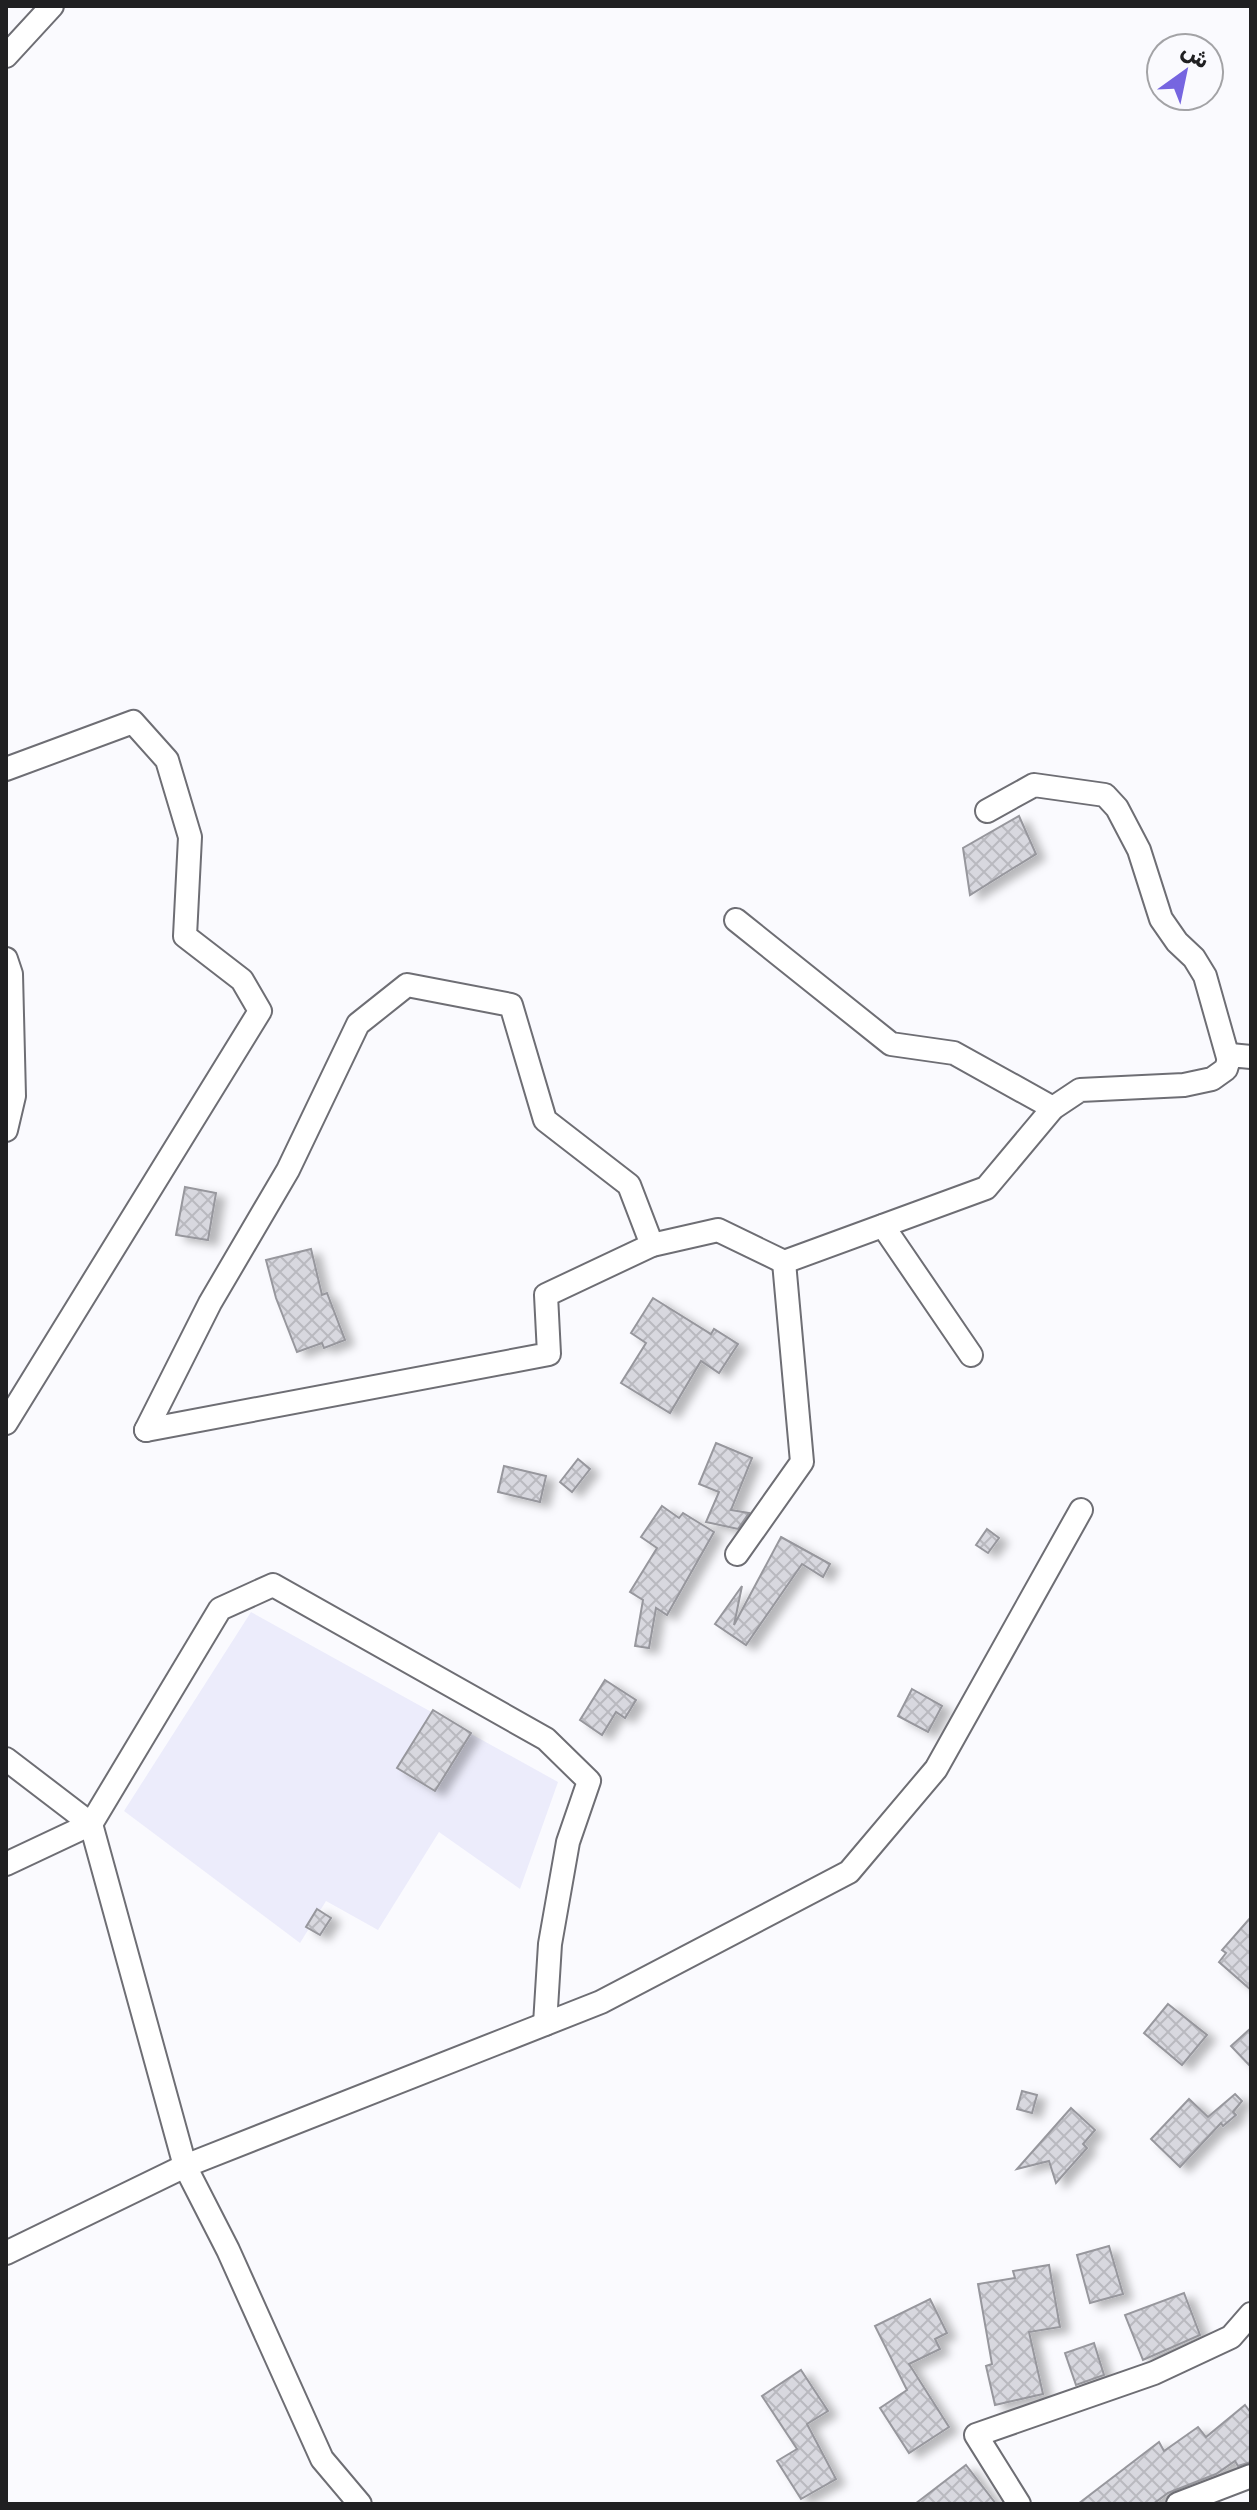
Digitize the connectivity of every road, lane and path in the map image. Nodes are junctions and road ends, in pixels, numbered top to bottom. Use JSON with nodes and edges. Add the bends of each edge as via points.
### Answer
{"nodes":[{"id":1,"x":52,"y":6,"type":"edge"},
{"id":2,"x":6,"y":56,"type":"edge"},
{"id":3,"x":6,"y":769,"type":"edge"},
{"id":4,"x":987,"y":811,"type":"dead end"},
{"id":5,"x":736,"y":920,"type":"dead end"},
{"id":6,"x":6,"y":959,"type":"edge"},
{"id":7,"x":1240,"y":1059,"type":"edge"},
{"id":8,"x":1053,"y":1108,"type":"junction"},
{"id":9,"x":6,"y":1130,"type":"edge"},
{"id":10,"x":883,"y":1226,"type":"junction"},
{"id":11,"x":652,"y":1245,"type":"junction"},
{"id":12,"x":784,"y":1262,"type":"junction"},
{"id":13,"x":971,"y":1355,"type":"dead end"},
{"id":14,"x":6,"y":1423,"type":"edge"},
{"id":15,"x":1081,"y":1510,"type":"dead end"},
{"id":16,"x":737,"y":1554,"type":"dead end"},
{"id":17,"x":6,"y":1759,"type":"edge"},
{"id":18,"x":91,"y":1824,"type":"junction"},
{"id":19,"x":6,"y":1864,"type":"edge"},
{"id":20,"x":545,"y":2024,"type":"junction"},
{"id":21,"x":185,"y":2166,"type":"junction"},
{"id":22,"x":6,"y":2253,"type":"edge"},
{"id":23,"x":1251,"y":2314,"type":"edge"},
{"id":24,"x":1251,"y":2476,"type":"edge"},
{"id":25,"x":360,"y":2504,"type":"edge"},
{"id":26,"x":1019,"y":2504,"type":"edge"},
{"id":27,"x":1178,"y":2504,"type":"edge"}],
"edges":[{"from":1,"to":2,"type":"street"},
{"from":3,"to":14,"type":"street","via":[[133,722],[167,760],[190,837],[185,936],[242,980],[260,1011]]},
{"from":4,"to":7,"type":"street","via":[[1034,785],[1105,795],[1139,850],[1161,919],[1205,976]]},
{"from":5,"to":8,"type":"street","via":[[891,1044],[954,1053]]},
{"from":6,"to":9,"type":"street","via":[[11,974],[14,1096]]},
{"from":7,"to":8,"type":"street","via":[[1212,1079],[1080,1090]]},
{"from":8,"to":10,"type":"street","via":[[986,1188]]},
{"from":10,"to":12,"type":"street"},
{"from":10,"to":13,"type":"street"},
{"from":11,"to":11,"type":"street","via":[[546,1295],[549,1354],[146,1430],[210,1303],[288,1170],[358,1024],[407,985],[511,1005],[545,1120],[629,1185]]},
{"from":11,"to":12,"type":"street","via":[[718,1230]]},
{"from":12,"to":16,"type":"street","via":[[802,1462]]},
{"from":15,"to":20,"type":"street","via":[[936,1769],[849,1872],[601,2002]]},
{"from":17,"to":18,"type":"street"},
{"from":18,"to":19,"type":"street"},
{"from":18,"to":20,"type":"street","via":[[220,1609],[273,1585],[546,1739],[589,1781],[568,1842],[550,1944]]},
{"from":18,"to":21,"type":"street"},
{"from":20,"to":21,"type":"street"},
{"from":21,"to":22,"type":"street"},
{"from":21,"to":25,"type":"street","via":[[322,2459]]},
{"from":23,"to":26,"type":"street","via":[[1231,2337],[1154,2373],[976,2435]]},
{"from":24,"to":27,"type":"street"}]}
